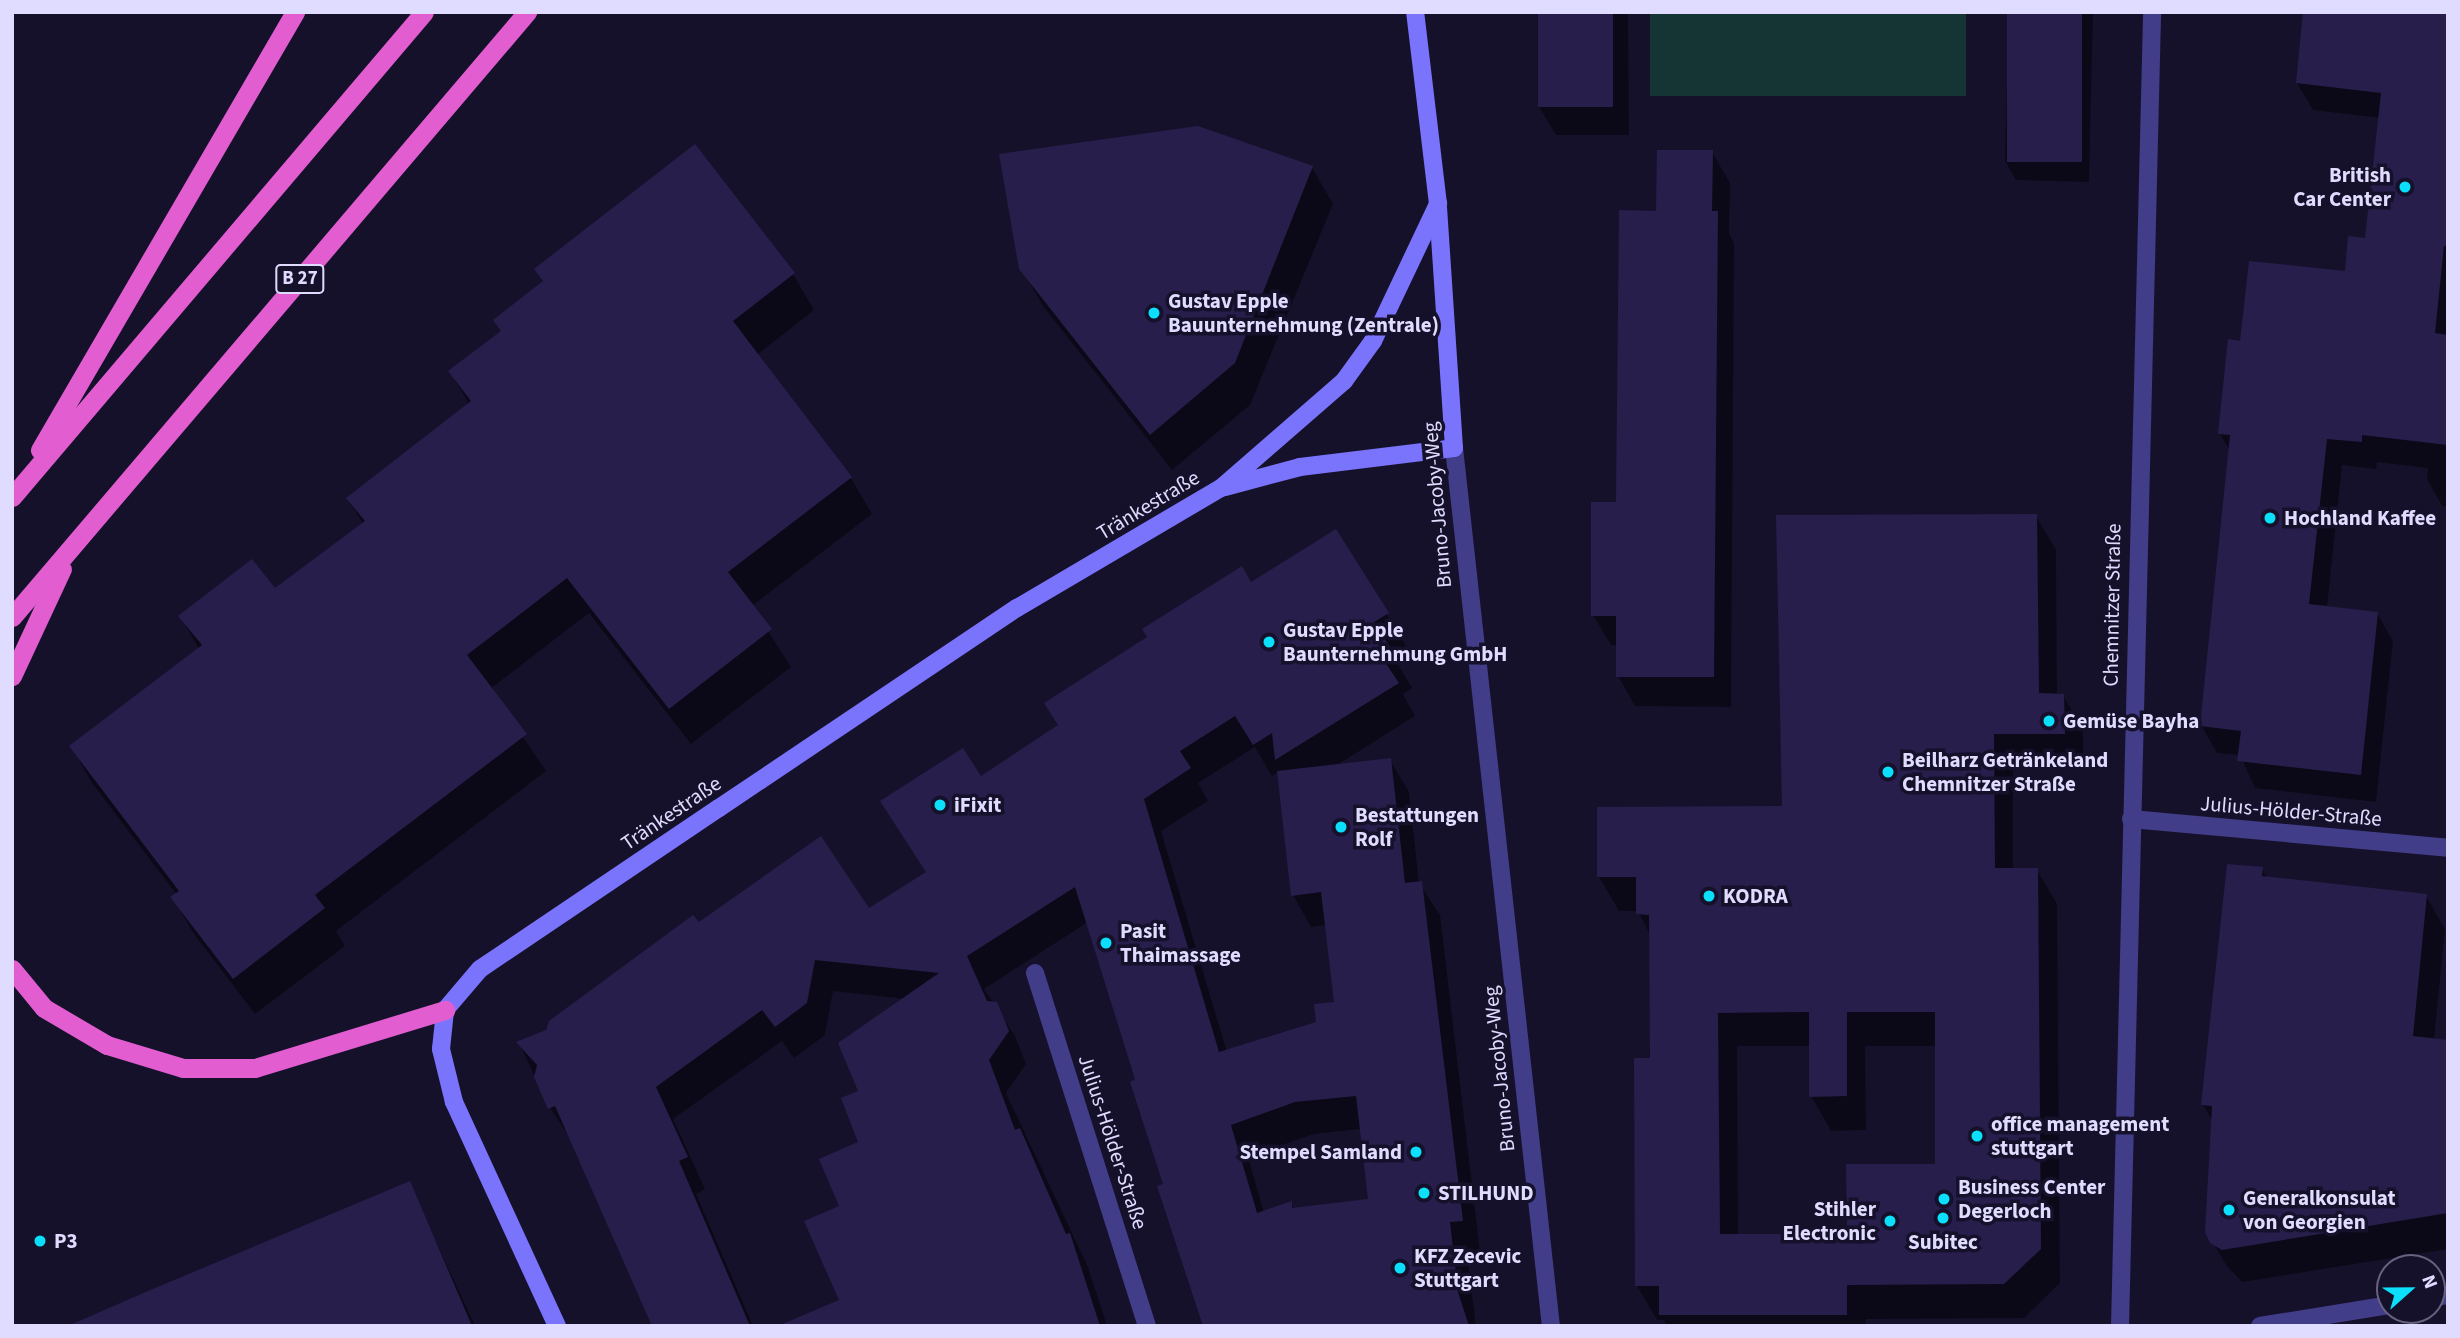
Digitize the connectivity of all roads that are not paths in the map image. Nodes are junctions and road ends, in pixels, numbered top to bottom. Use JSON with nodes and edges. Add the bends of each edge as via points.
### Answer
{"nodes":[{"id":1,"x":295,"y":12,"type":"edge"},
{"id":2,"x":424,"y":12,"type":"edge"},
{"id":3,"x":527,"y":12,"type":"edge"},
{"id":4,"x":1415,"y":12,"type":"edge"},
{"id":5,"x":2152,"y":12,"type":"edge"},
{"id":6,"x":1438,"y":204,"type":"junction"},
{"id":7,"x":1454,"y":448,"type":"junction"},
{"id":8,"x":1221,"y":488,"type":"junction"},
{"id":9,"x":13,"y":496,"type":"edge"},
{"id":10,"x":73,"y":546,"type":"junction"},
{"id":11,"x":12,"y":617,"type":"edge"},
{"id":12,"x":12,"y":676,"type":"edge"},
{"id":13,"x":2131,"y":819,"type":"junction"},
{"id":14,"x":2448,"y":848,"type":"edge"},
{"id":15,"x":12,"y":968,"type":"edge"},
{"id":16,"x":1035,"y":973,"type":"dead end"},
{"id":17,"x":445,"y":1010,"type":"junction"},
{"id":18,"x":2376,"y":1307,"type":"edge"},
{"id":19,"x":557,"y":1326,"type":"edge"},
{"id":20,"x":1147,"y":1326,"type":"edge"},
{"id":21,"x":1551,"y":1326,"type":"edge"},
{"id":22,"x":2120,"y":1326,"type":"edge"},
{"id":23,"x":2260,"y":1326,"type":"edge"}],
"edges":[{"from":1,"to":9,"type":"highway"},
{"from":2,"to":9,"type":"highway"},
{"from":3,"to":10,"type":"highway","number":"B 27"},
{"from":4,"to":6,"type":"main road","name":"Bruno-Jacoby-Weg"},
{"from":5,"to":13,"type":"street","name":"Chemnitzer Straße"},
{"from":6,"to":7,"type":"main road","name":"Bruno-Jacoby-Weg"},
{"from":6,"to":8,"type":"main road","name":"Tränkestraße","via":[[1373,341],[1344,381]]},
{"from":7,"to":8,"type":"main road","name":"Tränkestraße","via":[[1300,467]]},
{"from":7,"to":21,"type":"street","name":"Bruno-Jacoby-Weg"},
{"from":8,"to":17,"type":"main road","name":"Tränkestraße","via":[[1017,608],[685,831],[480,970]]},
{"from":10,"to":11,"type":"highway","number":"B 27"},
{"from":10,"to":12,"type":"highway"},
{"from":13,"to":14,"type":"street","name":"Julius-Hölder-Straße"},
{"from":13,"to":22,"type":"street","name":"Chemnitzer Straße"},
{"from":15,"to":17,"type":"highway","via":[[44,1009],[107,1045],[183,1068],[255,1068]]},
{"from":16,"to":20,"type":"street","name":"Julius-Hölder-Straße"},
{"from":17,"to":19,"type":"main road","via":[[441,1049],[454,1102]]},
{"from":18,"to":23,"type":"street"}]}
